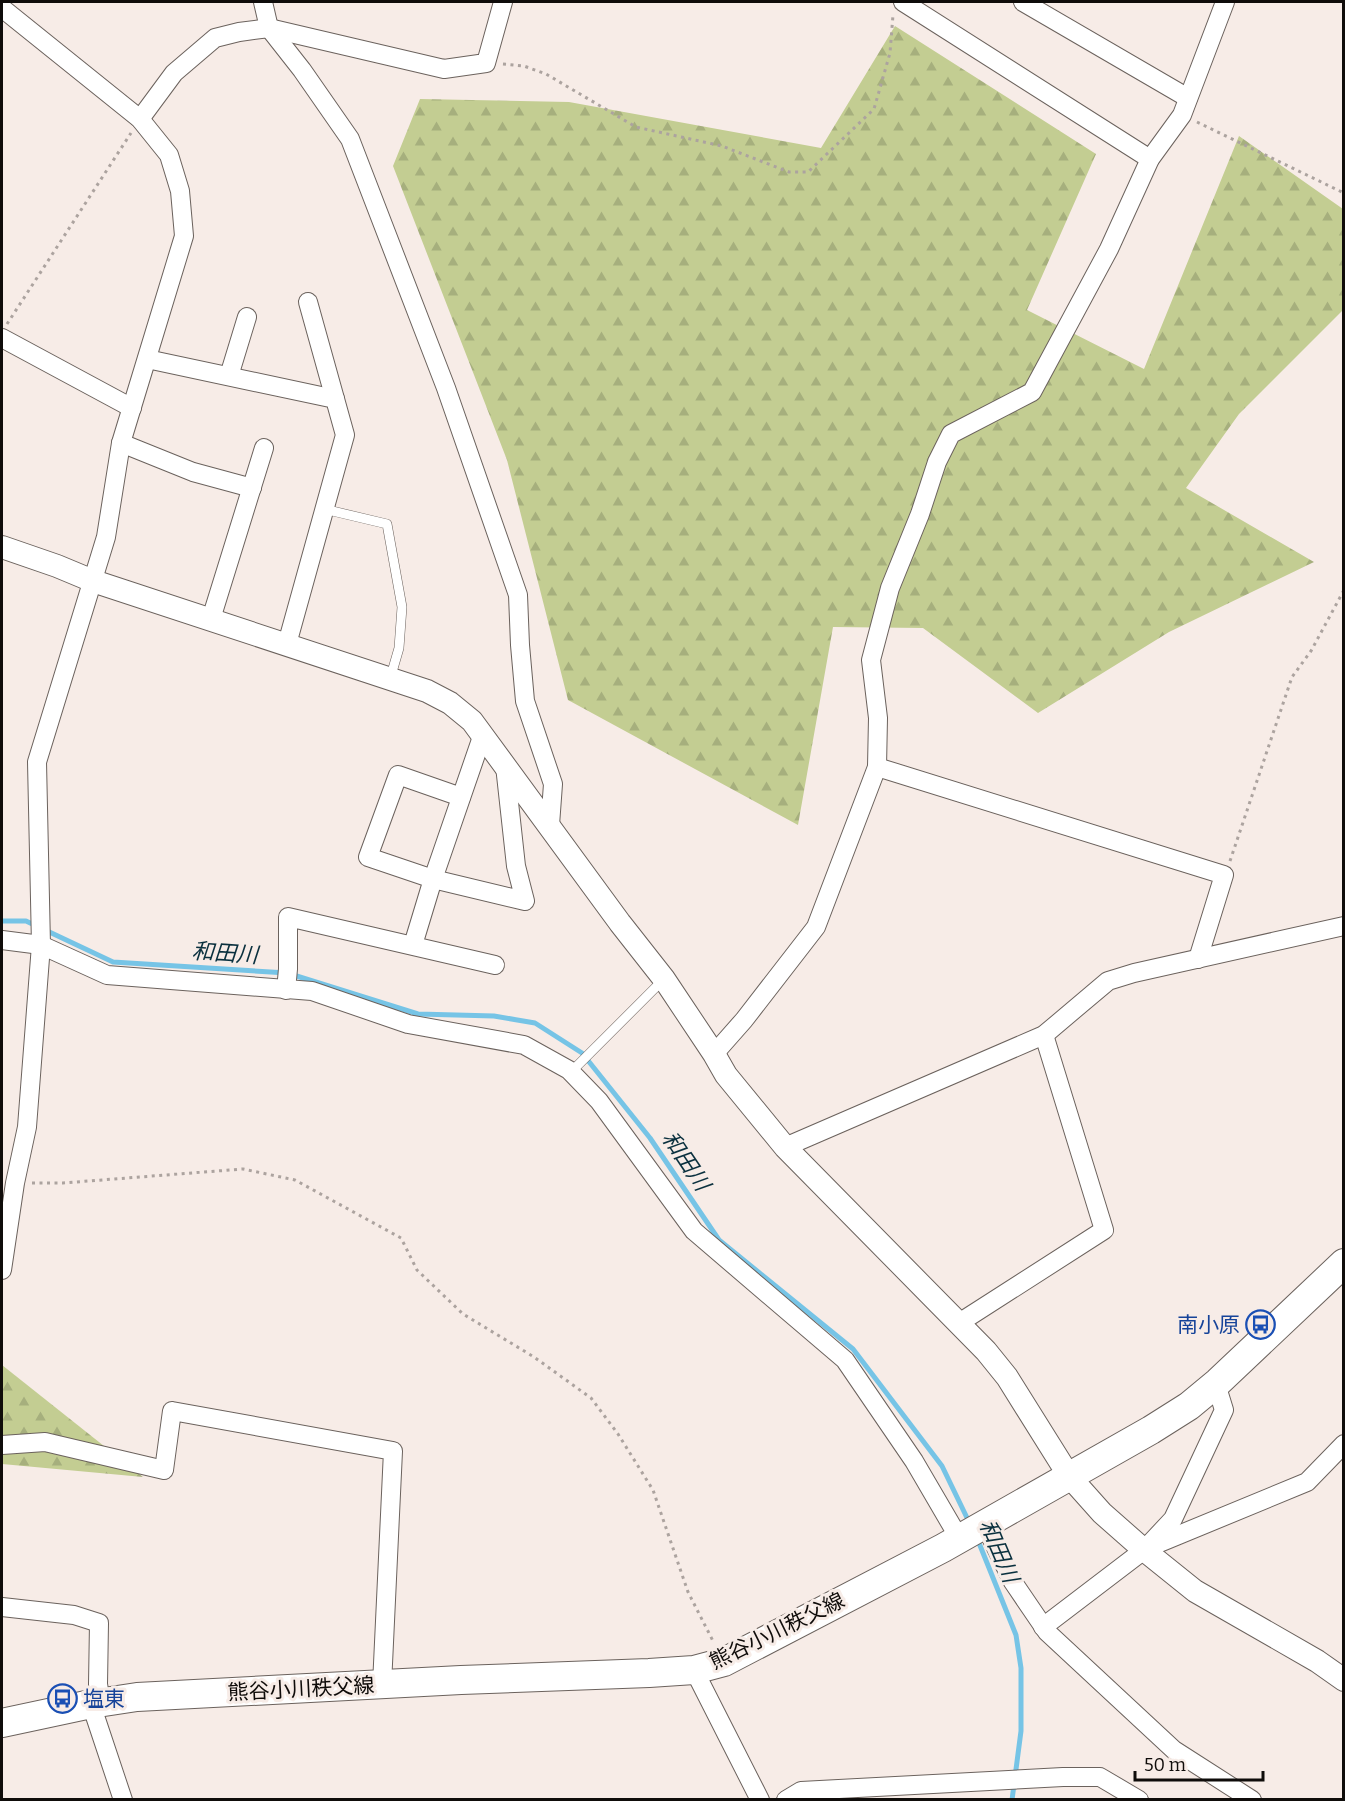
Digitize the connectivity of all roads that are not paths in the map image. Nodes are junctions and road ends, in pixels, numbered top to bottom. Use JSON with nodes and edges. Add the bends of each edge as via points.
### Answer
{"nodes":[{"id":1,"x":263,"y":2,"type":"edge"},
{"id":2,"x":503,"y":2,"type":"edge"},
{"id":3,"x":1023,"y":2,"type":"edge"},
{"id":4,"x":1225,"y":2,"type":"edge"},
{"id":5,"x":898,"y":7,"type":"edge"},
{"id":6,"x":2,"y":8,"type":"edge"},
{"id":7,"x":269,"y":28,"type":"junction"},
{"id":8,"x":1185,"y":106,"type":"junction"},
{"id":9,"x":140,"y":119,"type":"junction"},
{"id":10,"x":1150,"y":159,"type":"junction"},
{"id":11,"x":308,"y":302,"type":"dead end"},
{"id":12,"x":247,"y":317,"type":"dead end"},
{"id":13,"x":2,"y":338,"type":"edge"},
{"id":14,"x":147,"y":359,"type":"junction"},
{"id":15,"x":229,"y":376,"type":"junction"},
{"id":16,"x":335,"y":399,"type":"junction"},
{"id":17,"x":132,"y":408,"type":"junction"},
{"id":18,"x":121,"y":443,"type":"junction"},
{"id":19,"x":264,"y":448,"type":"dead end"},
{"id":20,"x":252,"y":488,"type":"junction"},
{"id":21,"x":324,"y":509,"type":"junction"},
{"id":22,"x":2,"y":547,"type":"edge"},
{"id":23,"x":93,"y":581,"type":"junction"},
{"id":24,"x":211,"y":619,"type":"junction"},
{"id":25,"x":287,"y":644,"type":"junction"},
{"id":26,"x":390,"y":679,"type":"junction"},
{"id":27,"x":483,"y":734,"type":"junction"},
{"id":28,"x":505,"y":766,"type":"junction"},
{"id":29,"x":877,"y":767,"type":"junction"},
{"id":30,"x":461,"y":797,"type":"junction"},
{"id":31,"x":550,"y":825,"type":"junction"},
{"id":32,"x":433,"y":879,"type":"junction"},
{"id":33,"x":1344,"y":926,"type":"edge"},
{"id":34,"x":2,"y":940,"type":"edge"},
{"id":35,"x":41,"y":945,"type":"junction"},
{"id":36,"x":413,"y":945,"type":"junction"},
{"id":37,"x":1198,"y":959,"type":"junction"},
{"id":38,"x":495,"y":964,"type":"dead end"},
{"id":39,"x":664,"y":979,"type":"junction"},
{"id":40,"x":286,"y":990,"type":"junction"},
{"id":41,"x":1044,"y":1035,"type":"junction"},
{"id":42,"x":714,"y":1053,"type":"junction"},
{"id":43,"x":571,"y":1072,"type":"junction"},
{"id":44,"x":785,"y":1147,"type":"junction"},
{"id":45,"x":8,"y":1180,"type":"edge"},
{"id":46,"x":1344,"y":1263,"type":"edge"},
{"id":47,"x":2,"y":1270,"type":"edge"},
{"id":48,"x":959,"y":1323,"type":"junction"},
{"id":49,"x":1216,"y":1384,"type":"junction"},
{"id":50,"x":1344,"y":1444,"type":"edge"},
{"id":51,"x":2,"y":1445,"type":"edge"},
{"id":52,"x":1069,"y":1476,"type":"junction"},
{"id":53,"x":984,"y":1523,"type":"junction"},
{"id":54,"x":959,"y":1538,"type":"junction"},
{"id":55,"x":1144,"y":1550,"type":"junction"},
{"id":56,"x":2,"y":1607,"type":"edge"},
{"id":57,"x":1043,"y":1627,"type":"junction"},
{"id":58,"x":694,"y":1670,"type":"junction"},
{"id":59,"x":1344,"y":1680,"type":"edge"},
{"id":60,"x":382,"y":1685,"type":"junction"},
{"id":61,"x":96,"y":1704,"type":"junction"},
{"id":62,"x":2,"y":1723,"type":"edge"},
{"id":63,"x":123,"y":1800,"type":"edge"},
{"id":64,"x":760,"y":1800,"type":"edge"},
{"id":65,"x":786,"y":1800,"type":"edge"},
{"id":66,"x":1139,"y":1800,"type":"edge"},
{"id":67,"x":1252,"y":1800,"type":"edge"}],
"edges":[{"from":1,"to":7,"type":"street"},
{"from":2,"to":7,"type":"street","via":[[486,63],[444,69]]},
{"from":3,"to":8,"type":"street"},
{"from":4,"to":8,"type":"street"},
{"from":5,"to":10,"type":"street"},
{"from":6,"to":9,"type":"street"},
{"from":7,"to":9,"type":"street","via":[[215,38],[174,73]]},
{"from":7,"to":31,"type":"street","via":[[350,139],[446,388],[518,595],[525,701],[553,784]]},
{"from":8,"to":10,"type":"street"},
{"from":9,"to":14,"type":"street","via":[[169,155],[180,191],[183,236]]},
{"from":10,"to":29,"type":"street","via":[[1109,249],[1032,392],[951,434],[937,462],[921,514],[890,588],[871,660],[878,718]]},
{"from":11,"to":16,"type":"street"},
{"from":12,"to":15,"type":"street"},
{"from":13,"to":17,"type":"street"},
{"from":14,"to":15,"type":"street"},
{"from":14,"to":17,"type":"street"},
{"from":15,"to":16,"type":"street"},
{"from":16,"to":21,"type":"street","via":[[345,435]]},
{"from":17,"to":18,"type":"street"},
{"from":18,"to":20,"type":"street","via":[[193,472]]},
{"from":18,"to":23,"type":"street","via":[[106,537]]},
{"from":19,"to":20,"type":"street"},
{"from":20,"to":24,"type":"street"},
{"from":21,"to":25,"type":"street"},
{"from":21,"to":26,"type":"lane","via":[[387,524],[402,607],[399,648]]},
{"from":22,"to":23,"type":"street"},
{"from":23,"to":24,"type":"street"},
{"from":23,"to":35,"type":"street","via":[[37,762]]},
{"from":24,"to":25,"type":"street"},
{"from":25,"to":26,"type":"street"},
{"from":26,"to":27,"type":"street","via":[[450,702]]},
{"from":27,"to":28,"type":"street"},
{"from":27,"to":30,"type":"street"},
{"from":28,"to":31,"type":"street"},
{"from":28,"to":32,"type":"street","via":[[516,866],[525,901]]},
{"from":29,"to":37,"type":"street","via":[[1224,875]]},
{"from":29,"to":42,"type":"street","via":[[816,927]]},
{"from":30,"to":32,"type":"street"},
{"from":30,"to":32,"type":"street","via":[[398,776],[368,856]]},
{"from":31,"to":39,"type":"street"},
{"from":32,"to":36,"type":"street"},
{"from":33,"to":37,"type":"street"},
{"from":34,"to":35,"type":"street"},
{"from":35,"to":40,"type":"street","via":[[107,975]]},
{"from":35,"to":45,"type":"street","via":[[27,1127]]},
{"from":36,"to":38,"type":"street"},
{"from":36,"to":40,"type":"street","via":[[288,917]]},
{"from":37,"to":41,"type":"street","via":[[1108,981]]},
{"from":39,"to":42,"type":"street"},
{"from":39,"to":43,"type":"lane"},
{"from":40,"to":43,"type":"street","via":[[312,991],[408,1024],[524,1045]]},
{"from":41,"to":44,"type":"street"},
{"from":41,"to":48,"type":"street","via":[[1104,1230]]},
{"from":42,"to":44,"type":"street","via":[[726,1075]]},
{"from":43,"to":54,"type":"street","via":[[599,1101],[694,1231],[845,1360],[914,1461]]},
{"from":44,"to":48,"type":"street"},
{"from":45,"to":47,"type":"street"},
{"from":46,"to":49,"type":"main road","name":"熊谷小川秩父線"},
{"from":48,"to":52,"type":"street","via":[[1006,1377]]},
{"from":49,"to":52,"type":"main road","name":"熊谷小川秩父線","via":[[1188,1407]]},
{"from":49,"to":55,"type":"street","via":[[1224,1410],[1173,1519]]},
{"from":50,"to":55,"type":"street","via":[[1307,1482]]},
{"from":51,"to":60,"type":"street","via":[[45,1442],[164,1470],[172,1411],[393,1451]]},
{"from":52,"to":53,"type":"main road","name":"熊谷小川秩父線"},
{"from":52,"to":55,"type":"street"},
{"from":53,"to":54,"type":"main road","name":"熊谷小川秩父線"},
{"from":53,"to":57,"type":"street","via":[[1013,1582]]},
{"from":54,"to":58,"type":"main road","name":"熊谷小川秩父線","via":[[724,1662]]},
{"from":55,"to":57,"type":"street"},
{"from":55,"to":59,"type":"street","via":[[1195,1591]]},
{"from":56,"to":61,"type":"street","via":[[99,1623]]},
{"from":57,"to":67,"type":"street","via":[[1174,1750]]},
{"from":58,"to":60,"type":"main road","name":"熊谷小川秩父線"},
{"from":58,"to":64,"type":"street"},
{"from":60,"to":61,"type":"main road","name":"熊谷小川秩父線","via":[[172,1695]]},
{"from":61,"to":62,"type":"main road","name":"熊谷小川秩父線"},
{"from":61,"to":63,"type":"street"},
{"from":65,"to":66,"type":"street","via":[[801,1791],[1100,1777]]}]}
